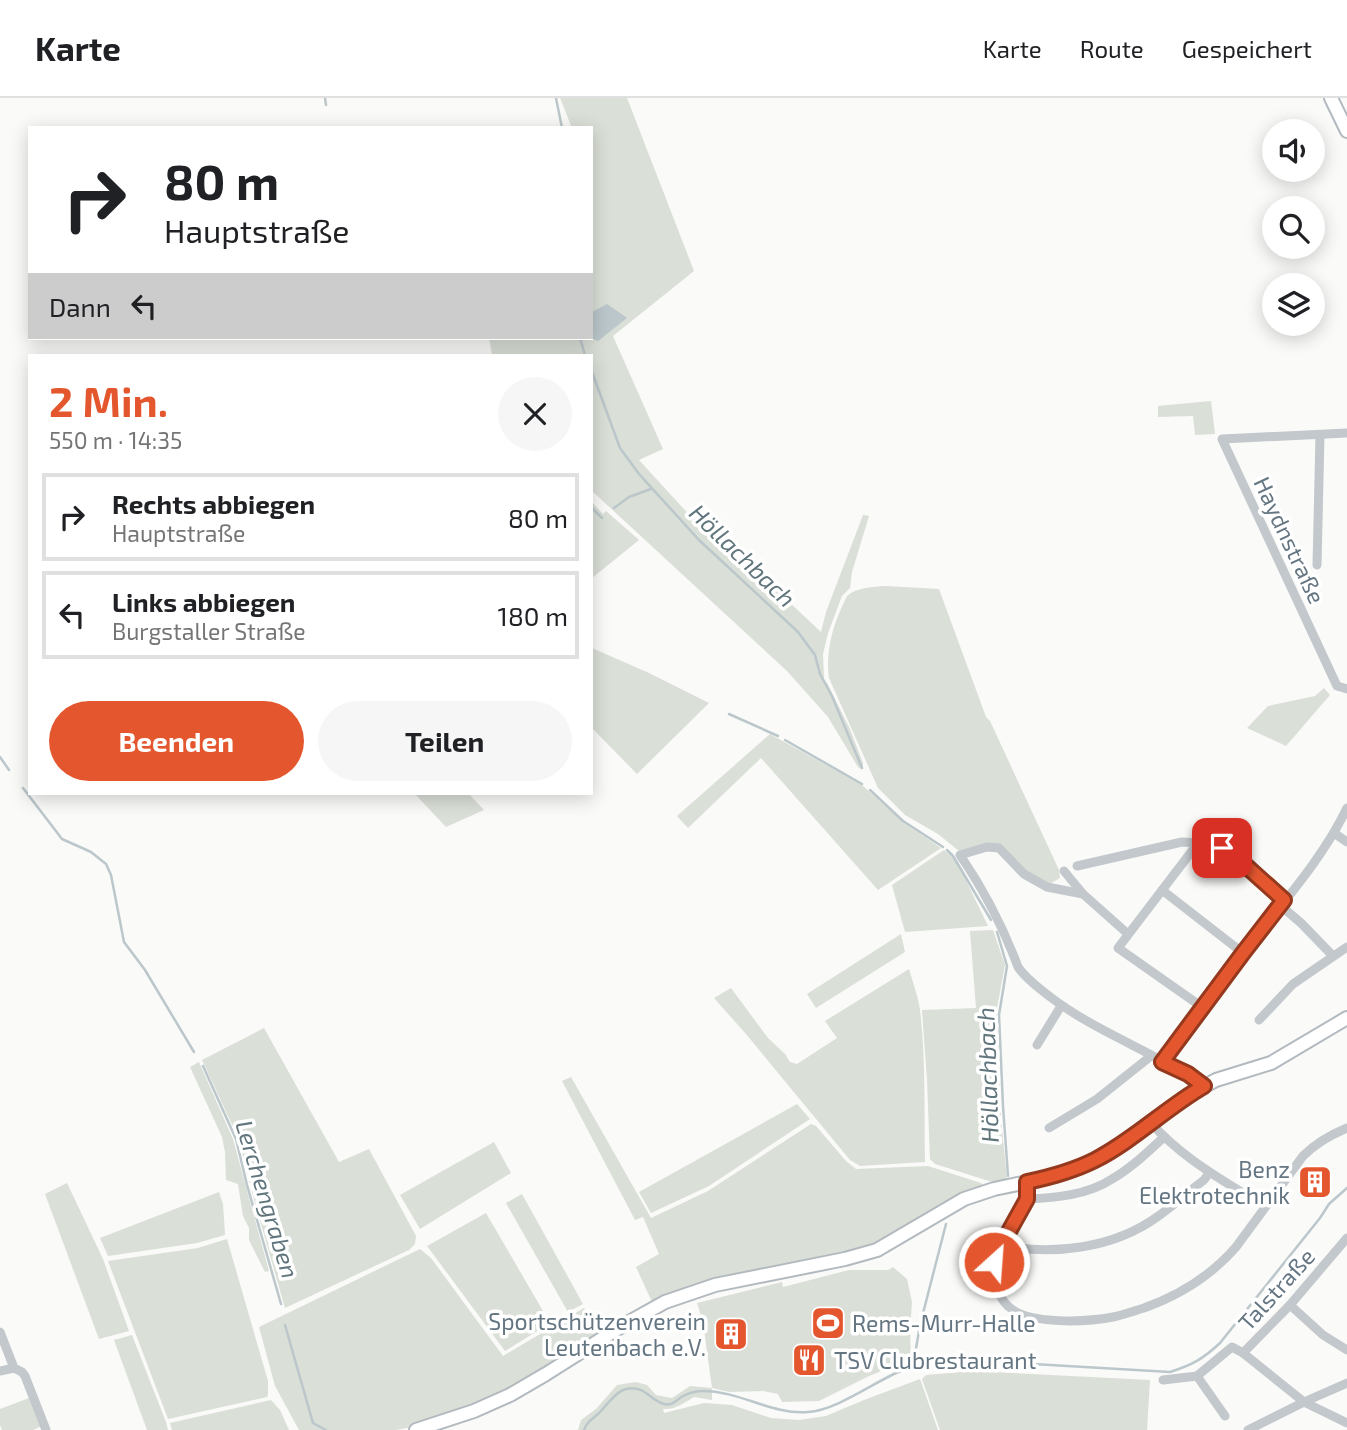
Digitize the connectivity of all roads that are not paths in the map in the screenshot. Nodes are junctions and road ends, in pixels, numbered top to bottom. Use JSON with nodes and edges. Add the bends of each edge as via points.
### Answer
{"nodes":[{"id":1,"x":1331,"y":98,"type":"edge"},
{"id":2,"x":1347,"y":131,"type":"edge"},
{"id":3,"x":1347,"y":433,"type":"edge"},
{"id":4,"x":1320,"y":435,"type":"junction"},
{"id":5,"x":1317,"y":565,"type":"dead end"},
{"id":6,"x":1347,"y":689,"type":"edge"},
{"id":7,"x":1347,"y":808,"type":"edge"},
{"id":8,"x":1334,"y":833,"type":"junction"},
{"id":9,"x":1202,"y":841,"type":"junction"},
{"id":10,"x":1347,"y":842,"type":"edge"},
{"id":11,"x":1077,"y":866,"type":"dead end"},
{"id":12,"x":1065,"y":871,"type":"dead end"},
{"id":13,"x":1162,"y":890,"type":"junction"},
{"id":14,"x":1083,"y":894,"type":"junction"},
{"id":15,"x":1282,"y":903,"type":"junction"},
{"id":16,"x":1128,"y":934,"type":"junction"},
{"id":17,"x":1347,"y":947,"type":"edge"},
{"id":18,"x":1243,"y":953,"type":"junction"},
{"id":19,"x":1333,"y":956,"type":"junction"},
{"id":20,"x":1061,"y":1006,"type":"junction"},
{"id":21,"x":1202,"y":1007,"type":"junction"},
{"id":22,"x":1347,"y":1018,"type":"edge"},
{"id":23,"x":1259,"y":1020,"type":"dead end"},
{"id":24,"x":1037,"y":1045,"type":"dead end"},
{"id":25,"x":1152,"y":1056,"type":"junction"},
{"id":26,"x":1162,"y":1062,"type":"junction"},
{"id":27,"x":1204,"y":1086,"type":"junction"},
{"id":28,"x":1151,"y":1123,"type":"junction"},
{"id":29,"x":1048,"y":1128,"type":"dead end"},
{"id":30,"x":1347,"y":1128,"type":"edge"},
{"id":31,"x":1164,"y":1137,"type":"junction"},
{"id":32,"x":1209,"y":1173,"type":"junction"},
{"id":33,"x":1027,"y":1182,"type":"junction"},
{"id":34,"x":1240,"y":1191,"type":"dead end"},
{"id":35,"x":1027,"y":1199,"type":"junction"},
{"id":36,"x":1347,"y":1238,"type":"edge"},
{"id":37,"x":1002,"y":1244,"type":"junction"},
{"id":38,"x":1290,"y":1305,"type":"junction"},
{"id":39,"x":0,"y":1332,"type":"edge"},
{"id":40,"x":1347,"y":1350,"type":"edge"},
{"id":41,"x":1243,"y":1353,"type":"junction"},
{"id":42,"x":15,"y":1368,"type":"junction"},
{"id":43,"x":0,"y":1371,"type":"edge"},
{"id":44,"x":1197,"y":1376,"type":"junction"},
{"id":45,"x":1163,"y":1380,"type":"dead end"},
{"id":46,"x":1347,"y":1383,"type":"edge"},
{"id":47,"x":1304,"y":1402,"type":"junction"},
{"id":48,"x":1225,"y":1416,"type":"dead end"},
{"id":49,"x":1347,"y":1423,"type":"edge"},
{"id":50,"x":46,"y":1430,"type":"edge"},
{"id":51,"x":416,"y":1430,"type":"edge"},
{"id":52,"x":1248,"y":1430,"type":"edge"}],
"edges":[{"from":1,"to":2,"type":"street"},
{"from":3,"to":4,"type":"street"},
{"from":4,"to":5,"type":"street"},
{"from":4,"to":6,"type":"street","name":"Haydnstraße","via":[[1222,439],[1337,686]]},
{"from":7,"to":8,"type":"street"},
{"from":8,"to":10,"type":"street"},
{"from":8,"to":15,"type":"street"},
{"from":9,"to":11,"type":"street"},
{"from":9,"to":13,"type":"street"},
{"from":9,"to":15,"type":"street","via":[[1235,856]]},
{"from":12,"to":14,"type":"street"},
{"from":13,"to":16,"type":"street"},
{"from":13,"to":18,"type":"street"},
{"from":14,"to":16,"type":"street"},
{"from":14,"to":20,"type":"street","via":[[1046,887],[1024,874],[999,848],[960,855],[995,912],[1018,967]]},
{"from":15,"to":18,"type":"street"},
{"from":15,"to":19,"type":"street"},
{"from":16,"to":21,"type":"street","via":[[1118,948]]},
{"from":17,"to":19,"type":"street"},
{"from":18,"to":21,"type":"street"},
{"from":19,"to":23,"type":"street","via":[[1293,984]]},
{"from":20,"to":24,"type":"street"},
{"from":20,"to":25,"type":"street"},
{"from":21,"to":26,"type":"street"},
{"from":22,"to":27,"type":"street","via":[[1271,1063]]},
{"from":25,"to":26,"type":"street"},
{"from":25,"to":29,"type":"street"},
{"from":26,"to":27,"type":"street"},
{"from":27,"to":28,"type":"street"},
{"from":28,"to":31,"type":"street"},
{"from":28,"to":33,"type":"street","via":[[1089,1163],[1056,1177]]},
{"from":30,"to":37,"type":"street","via":[[1321,1140],[1303,1156],[1224,1261],[1203,1279],[1116,1317],[1077,1321],[1038,1318],[1013,1310],[996,1286],[994,1262]]},
{"from":31,"to":32,"type":"street"},
{"from":31,"to":35,"type":"street","via":[[1112,1180],[1050,1198]]},
{"from":32,"to":34,"type":"street"},
{"from":32,"to":37,"type":"street","via":[[1156,1218],[1104,1242],[1041,1250]]},
{"from":33,"to":35,"type":"street"},
{"from":33,"to":51,"type":"street","via":[[964,1199],[877,1250],[715,1285],[665,1302],[510,1395]]},
{"from":35,"to":37,"type":"street"},
{"from":36,"to":38,"type":"street","name":"Talstraße"},
{"from":38,"to":40,"type":"street"},
{"from":38,"to":41,"type":"street","name":"Talstraße"},
{"from":39,"to":42,"type":"street"},
{"from":41,"to":44,"type":"street","name":"Talstraße","via":[[1232,1347]]},
{"from":41,"to":47,"type":"street"},
{"from":42,"to":43,"type":"street"},
{"from":42,"to":50,"type":"street","via":[[25,1376]]},
{"from":44,"to":45,"type":"street"},
{"from":44,"to":48,"type":"street"},
{"from":46,"to":47,"type":"street"},
{"from":47,"to":49,"type":"street"},
{"from":47,"to":52,"type":"street"}]}
